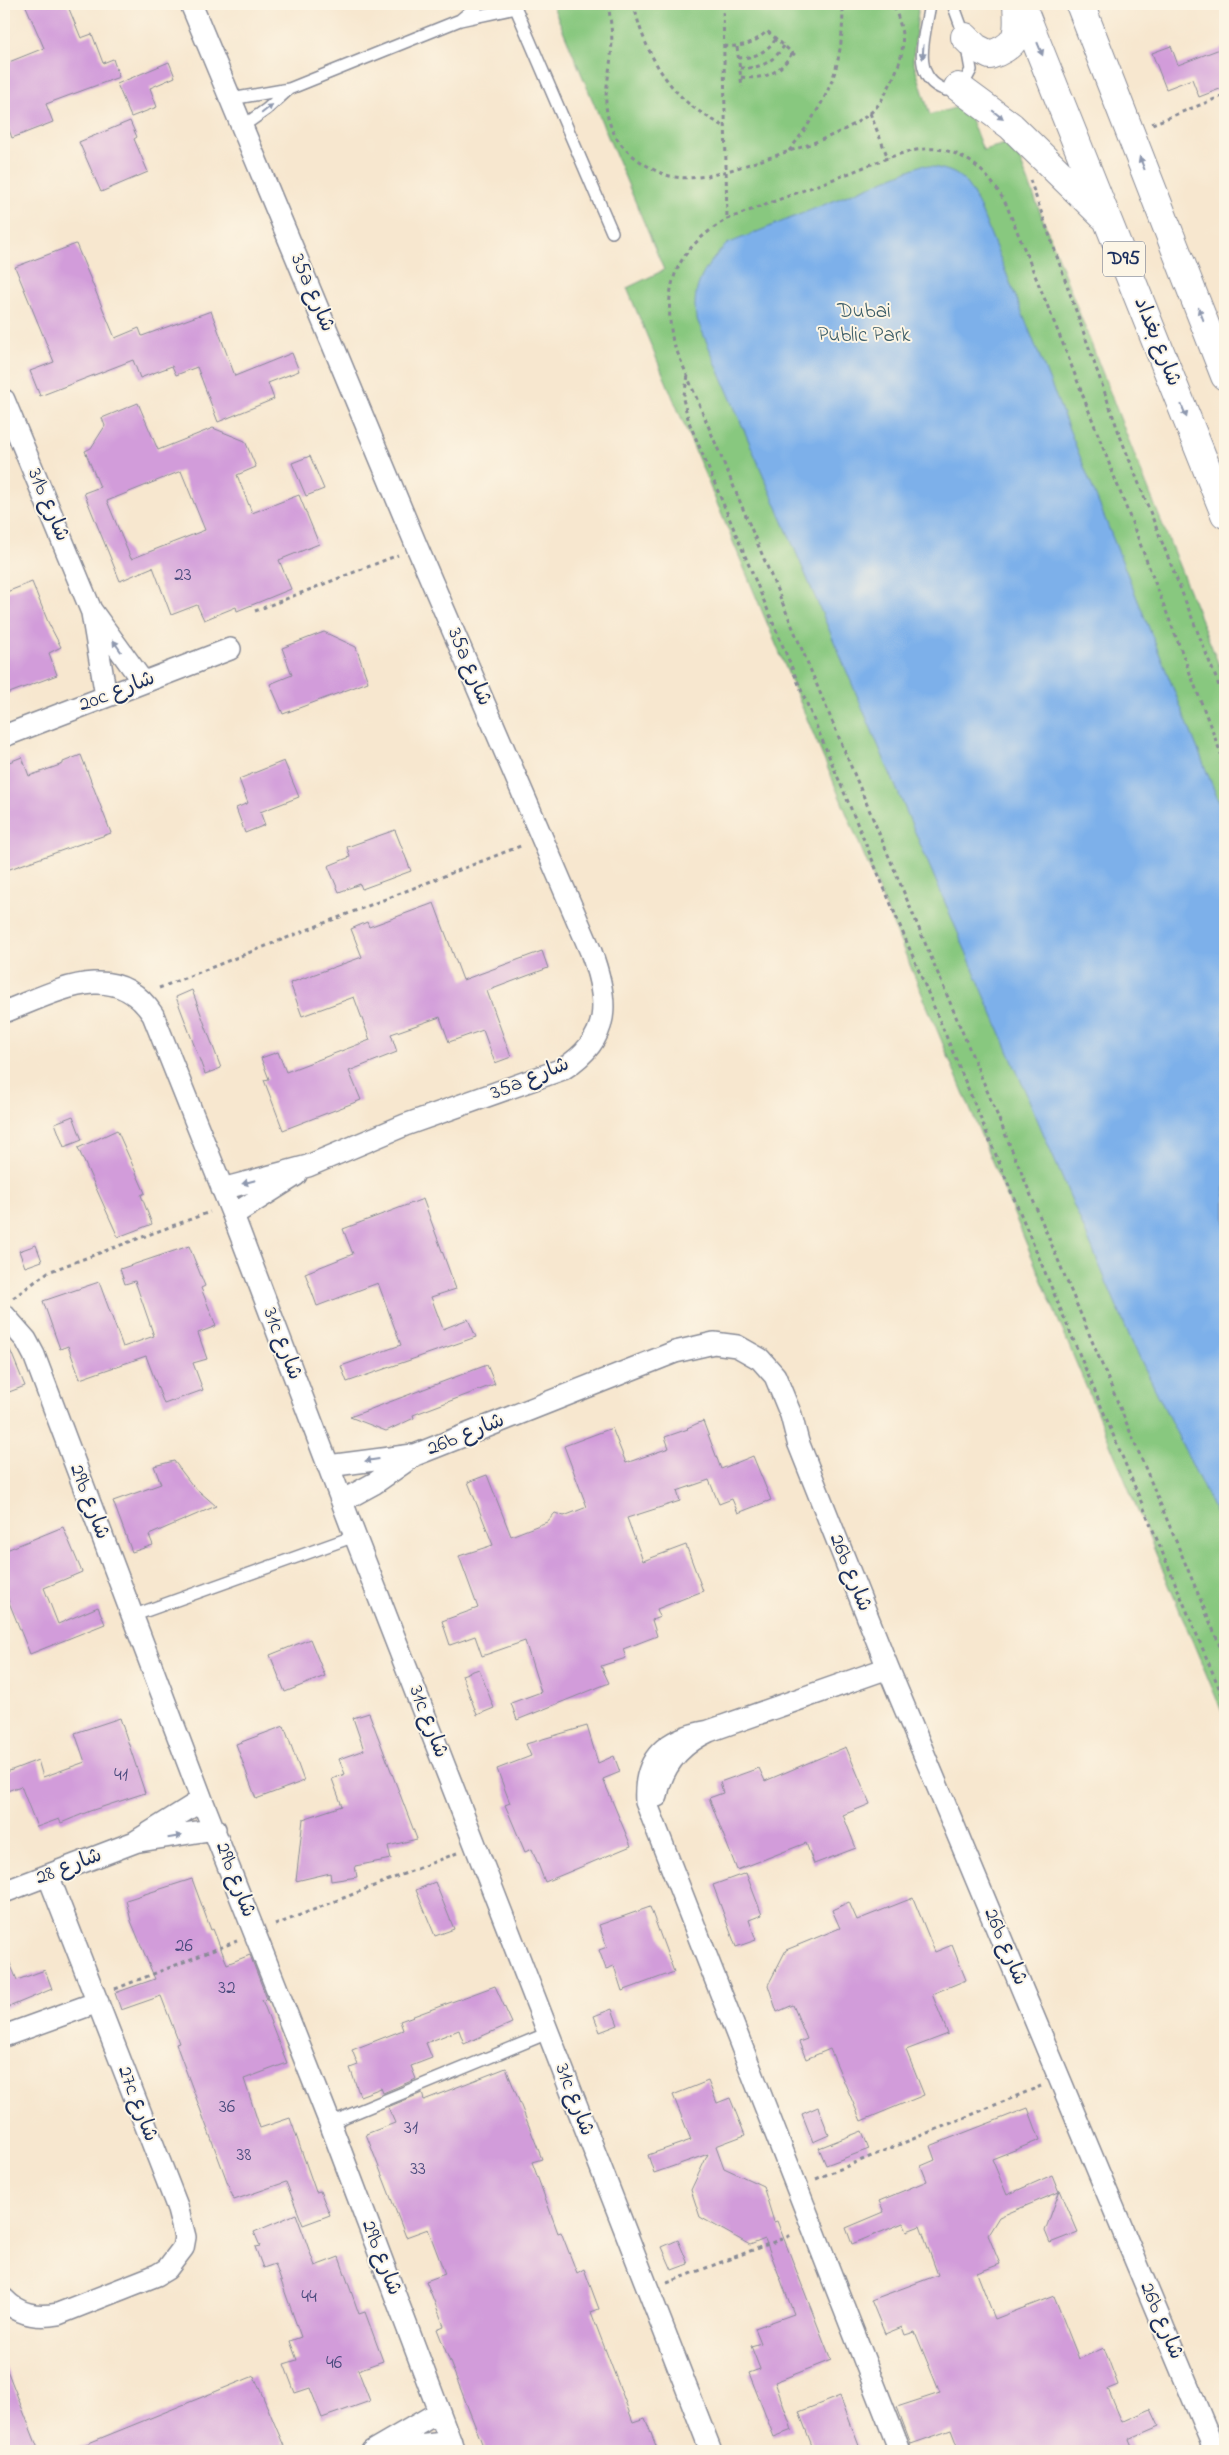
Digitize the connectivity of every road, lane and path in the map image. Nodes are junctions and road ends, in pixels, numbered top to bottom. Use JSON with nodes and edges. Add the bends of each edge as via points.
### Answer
{"nodes":[{"id":1,"x":191,"y":4,"type":"edge"},
{"id":2,"x":479,"y":4,"type":"edge"},
{"id":3,"x":608,"y":4,"type":"edge"},
{"id":4,"x":634,"y":4,"type":"edge"},
{"id":5,"x":724,"y":4,"type":"edge"},
{"id":6,"x":843,"y":4,"type":"edge"},
{"id":7,"x":893,"y":4,"type":"edge"},
{"id":8,"x":930,"y":4,"type":"edge"},
{"id":9,"x":953,"y":4,"type":"edge"},
{"id":10,"x":1017,"y":4,"type":"edge"},
{"id":11,"x":1021,"y":4,"type":"edge"},
{"id":12,"x":1080,"y":4,"type":"edge"},
{"id":13,"x":515,"y":6,"type":"edge"},
{"id":14,"x":460,"y":20,"type":"junction"},
{"id":15,"x":965,"y":37,"type":"junction"},
{"id":16,"x":776,"y":39,"type":"junction"},
{"id":17,"x":724,"y":46,"type":"junction"},
{"id":18,"x":784,"y":46,"type":"junction"},
{"id":19,"x":737,"y":47,"type":"junction"},
{"id":20,"x":792,"y":52,"type":"junction"},
{"id":21,"x":796,"y":56,"type":"dead end"},
{"id":22,"x":738,"y":58,"type":"junction"},
{"id":23,"x":740,"y":68,"type":"junction"},
{"id":24,"x":741,"y":78,"type":"junction"},
{"id":25,"x":742,"y":87,"type":"dead end"},
{"id":26,"x":958,"y":87,"type":"junction"},
{"id":27,"x":289,"y":89,"type":"junction"},
{"id":28,"x":1225,"y":95,"type":"edge"},
{"id":29,"x":231,"y":99,"type":"junction"},
{"id":30,"x":870,"y":113,"type":"junction"},
{"id":31,"x":243,"y":126,"type":"junction"},
{"id":32,"x":725,"y":127,"type":"junction"},
{"id":33,"x":1130,"y":133,"type":"junction"},
{"id":34,"x":788,"y":151,"type":"junction"},
{"id":35,"x":888,"y":158,"type":"junction"},
{"id":36,"x":725,"y":172,"type":"junction"},
{"id":37,"x":1028,"y":173,"type":"dead end"},
{"id":38,"x":727,"y":219,"type":"junction"},
{"id":39,"x":1109,"y":221,"type":"junction"},
{"id":40,"x":612,"y":232,"type":"dead end"},
{"id":41,"x":688,"y":375,"type":"junction"},
{"id":42,"x":1225,"y":376,"type":"edge"},
{"id":43,"x":4,"y":400,"type":"edge"},
{"id":44,"x":1225,"y":514,"type":"edge"},
{"id":45,"x":418,"y":547,"type":"junction"},
{"id":46,"x":91,"y":610,"type":"junction"},
{"id":47,"x":255,"y":611,"type":"dead end"},
{"id":48,"x":230,"y":649,"type":"dead end"},
{"id":49,"x":143,"y":682,"type":"junction"},
{"id":50,"x":106,"y":696,"type":"junction"},
{"id":51,"x":1225,"y":701,"type":"edge"},
{"id":52,"x":4,"y":736,"type":"edge"},
{"id":53,"x":1225,"y":764,"type":"edge"},
{"id":54,"x":542,"y":838,"type":"junction"},
{"id":55,"x":139,"y":996,"type":"junction"},
{"id":56,"x":4,"y":1012,"type":"edge"},
{"id":57,"x":228,"y":1203,"type":"junction"},
{"id":58,"x":7,"y":1309,"type":"edge"},
{"id":59,"x":415,"y":1455,"type":"junction"},
{"id":60,"x":328,"y":1466,"type":"junction"},
{"id":61,"x":342,"y":1501,"type":"junction"},
{"id":62,"x":355,"y":1536,"type":"junction"},
{"id":63,"x":132,"y":1616,"type":"junction"},
{"id":64,"x":1225,"y":1658,"type":"edge"},
{"id":65,"x":888,"y":1668,"type":"junction"},
{"id":66,"x":1225,"y":1702,"type":"edge"},
{"id":67,"x":202,"y":1800,"type":"junction"},
{"id":68,"x":215,"y":1829,"type":"junction"},
{"id":69,"x":135,"y":1842,"type":"junction"},
{"id":70,"x":476,"y":1846,"type":"junction"},
{"id":71,"x":48,"y":1875,"type":"junction"},
{"id":72,"x":4,"y":1892,"type":"edge"},
{"id":73,"x":255,"y":1933,"type":"junction"},
{"id":74,"x":97,"y":2000,"type":"junction"},
{"id":75,"x":548,"y":2033,"type":"junction"},
{"id":76,"x":4,"y":2036,"type":"edge"},
{"id":77,"x":1060,"y":2078,"type":"junction"},
{"id":78,"x":330,"y":2123,"type":"junction"},
{"id":79,"x":797,"y":2187,"type":"junction"},
{"id":80,"x":813,"y":2227,"type":"junction"},
{"id":81,"x":648,"y":2290,"type":"junction"},
{"id":82,"x":4,"y":2291,"type":"edge"},
{"id":83,"x":4,"y":2299,"type":"edge"},
{"id":84,"x":78,"y":2304,"type":"junction"},
{"id":85,"x":439,"y":2412,"type":"junction"},
{"id":86,"x":452,"y":2446,"type":"edge"},
{"id":87,"x":372,"y":2451,"type":"edge"},
{"id":88,"x":378,"y":2451,"type":"edge"},
{"id":89,"x":711,"y":2451,"type":"edge"},
{"id":90,"x":900,"y":2451,"type":"edge"},
{"id":91,"x":1215,"y":2451,"type":"edge"}],
"edges":[{"from":1,"to":29,"type":"street","name":"35a شارع"},
{"from":2,"to":14,"type":"lane"},
{"from":3,"to":36,"type":"path","via":[[611,56],[604,97],[607,118],[616,138],[640,161],[667,175],[706,177]]},
{"from":4,"to":32,"type":"path","via":[[656,64],[689,104]]},
{"from":5,"to":17,"type":"path"},
{"from":6,"to":34,"type":"path","via":[[843,41],[833,82],[814,118]]},
{"from":7,"to":30,"type":"path","via":[[904,40],[899,65],[880,102]]},
{"from":8,"to":26,"type":"lane","one_way":true,"via":[[922,66],[934,85],[946,90]]},
{"from":9,"to":15,"type":"lane"},
{"from":10,"to":15,"type":"main road","via":[[1014,42],[1006,50],[990,55]]},
{"from":11,"to":39,"type":"main road","name":"شارع بغداد","number":"D95","one_way":true},
{"from":12,"to":33,"type":"main road","number":"D95"},
{"from":13,"to":14,"type":"lane"},
{"from":13,"to":40,"type":"lane"},
{"from":14,"to":27,"type":"lane"},
{"from":15,"to":26,"type":"lane","via":[[971,70],[969,77]]},
{"from":16,"to":18,"type":"path"},
{"from":16,"to":19,"type":"path","via":[[767,30],[753,42]]},
{"from":16,"to":22,"type":"path","via":[[764,52]]},
{"from":17,"to":19,"type":"path"},
{"from":17,"to":32,"type":"path"},
{"from":18,"to":20,"type":"path"},
{"from":18,"to":23,"type":"path","via":[[778,55],[761,66]]},
{"from":19,"to":22,"type":"path"},
{"from":20,"to":21,"type":"path"},
{"from":20,"to":24,"type":"path","via":[[781,67],[766,77]]},
{"from":22,"to":23,"type":"path"},
{"from":23,"to":24,"type":"path"},
{"from":24,"to":25,"type":"path"},
{"from":26,"to":39,"type":"main road","one_way":true,"via":[[1011,126]]},
{"from":27,"to":29,"type":"lane"},
{"from":31,"to":27,"type":"lane","one_way":true},
{"from":28,"to":33,"type":"path"},
{"from":29,"to":31,"type":"street","name":"35a شارع"},
{"from":30,"to":34,"type":"path","via":[[844,128]]},
{"from":30,"to":35,"type":"path"},
{"from":31,"to":45,"type":"street","name":"35a شارع"},
{"from":32,"to":36,"type":"path"},
{"from":42,"to":33,"type":"main road","number":"D95","one_way":true},
{"from":34,"to":36,"type":"path"},
{"from":35,"to":38,"type":"path"},
{"from":35,"to":53,"type":"path","via":[[917,150],[937,149],[959,155],[979,167],[995,184],[1065,350]]},
{"from":36,"to":38,"type":"path"},
{"from":37,"to":51,"type":"path","via":[[1120,436]]},
{"from":38,"to":41,"type":"path","via":[[704,233],[687,251],[676,270],[669,294],[668,318],[673,342]]},
{"from":39,"to":44,"type":"main road","name":"شارع بغداد","number":"D95","one_way":true},
{"from":41,"to":64,"type":"path"},
{"from":41,"to":66,"type":"path","via":[[682,399],[689,422]]},
{"from":43,"to":46,"type":"street","name":"31b شارع"},
{"from":45,"to":47,"type":"path"},
{"from":45,"to":54,"type":"street","name":"35a شارع"},
{"from":49,"to":46,"type":"street","name":"31b شارع","one_way":true},
{"from":46,"to":50,"type":"street","name":"31b شارع"},
{"from":48,"to":49,"type":"street","name":"20c شارع"},
{"from":49,"to":50,"type":"street","name":"20c شارع"},
{"from":50,"to":52,"type":"street","name":"20c شارع"},
{"from":54,"to":55,"type":"path"},
{"from":54,"to":57,"type":"street","name":"35a شارع","via":[[601,980],[604,1010],[592,1046],[564,1069],[406,1125]]},
{"from":55,"to":56,"type":"street","via":[[123,986],[104,981],[80,984]]},
{"from":55,"to":57,"type":"street","name":"31c شارع","via":[[153,1015]]},
{"from":57,"to":58,"type":"path","via":[[48,1272]]},
{"from":57,"to":60,"type":"street","name":"31c شارع"},
{"from":58,"to":63,"type":"street","name":"29b شارع","via":[[34,1355]]},
{"from":59,"to":60,"type":"street","name":"26b شارع","one_way":true},
{"from":59,"to":61,"type":"street","name":"26b شارع"},
{"from":59,"to":65,"type":"street","name":"26b شارع","via":[[692,1347],[714,1343],[737,1346],[760,1359],[775,1376]]},
{"from":60,"to":61,"type":"street","name":"31c شارع"},
{"from":61,"to":62,"type":"street","name":"31c شارع"},
{"from":62,"to":63,"type":"lane"},
{"from":62,"to":70,"type":"street","name":"31c شارع"},
{"from":63,"to":67,"type":"street","name":"29b شارع"},
{"from":65,"to":77,"type":"street","name":"26b شارع"},
{"from":65,"to":79,"type":"street","via":[[677,1740],[655,1758],[645,1788],[648,1809]]},
{"from":67,"to":68,"type":"street","name":"29b شارع"},
{"from":67,"to":69,"type":"street","name":"شارع 28"},
{"from":69,"to":68,"type":"street","name":"شارع 28","one_way":true},
{"from":68,"to":73,"type":"street","name":"29b شارع"},
{"from":69,"to":71,"type":"street","name":"شارع 28"},
{"from":70,"to":73,"type":"path"},
{"from":70,"to":75,"type":"street","name":"31c شارع"},
{"from":71,"to":72,"type":"street","name":"شارع 28"},
{"from":71,"to":74,"type":"street","name":"27c شارع"},
{"from":73,"to":74,"type":"path"},
{"from":73,"to":78,"type":"street","name":"29b شارع"},
{"from":74,"to":76,"type":"street"},
{"from":74,"to":84,"type":"street","name":"27c شارع","via":[[177,2206],[176,2234],[168,2252],[153,2269],[132,2284]]},
{"from":75,"to":78,"type":"lane"},
{"from":75,"to":81,"type":"street","name":"31c شارع"},
{"from":77,"to":79,"type":"path"},
{"from":77,"to":91,"type":"street","name":"26b شارع"},
{"from":78,"to":85,"type":"street","name":"29b شارع"},
{"from":79,"to":80,"type":"street"},
{"from":80,"to":81,"type":"path"},
{"from":80,"to":90,"type":"street"},
{"from":81,"to":89,"type":"street","name":"31c شارع"},
{"from":82,"to":84,"type":"street","name":"27c شارع","via":[[30,2305]]},
{"from":83,"to":84,"type":"street","name":"27c شارع","via":[[16,2310],[44,2317]]},
{"from":85,"to":86,"type":"street","name":"29b شارع"},
{"from":85,"to":87,"type":"street"},
{"from":86,"to":88,"type":"street"}]}
